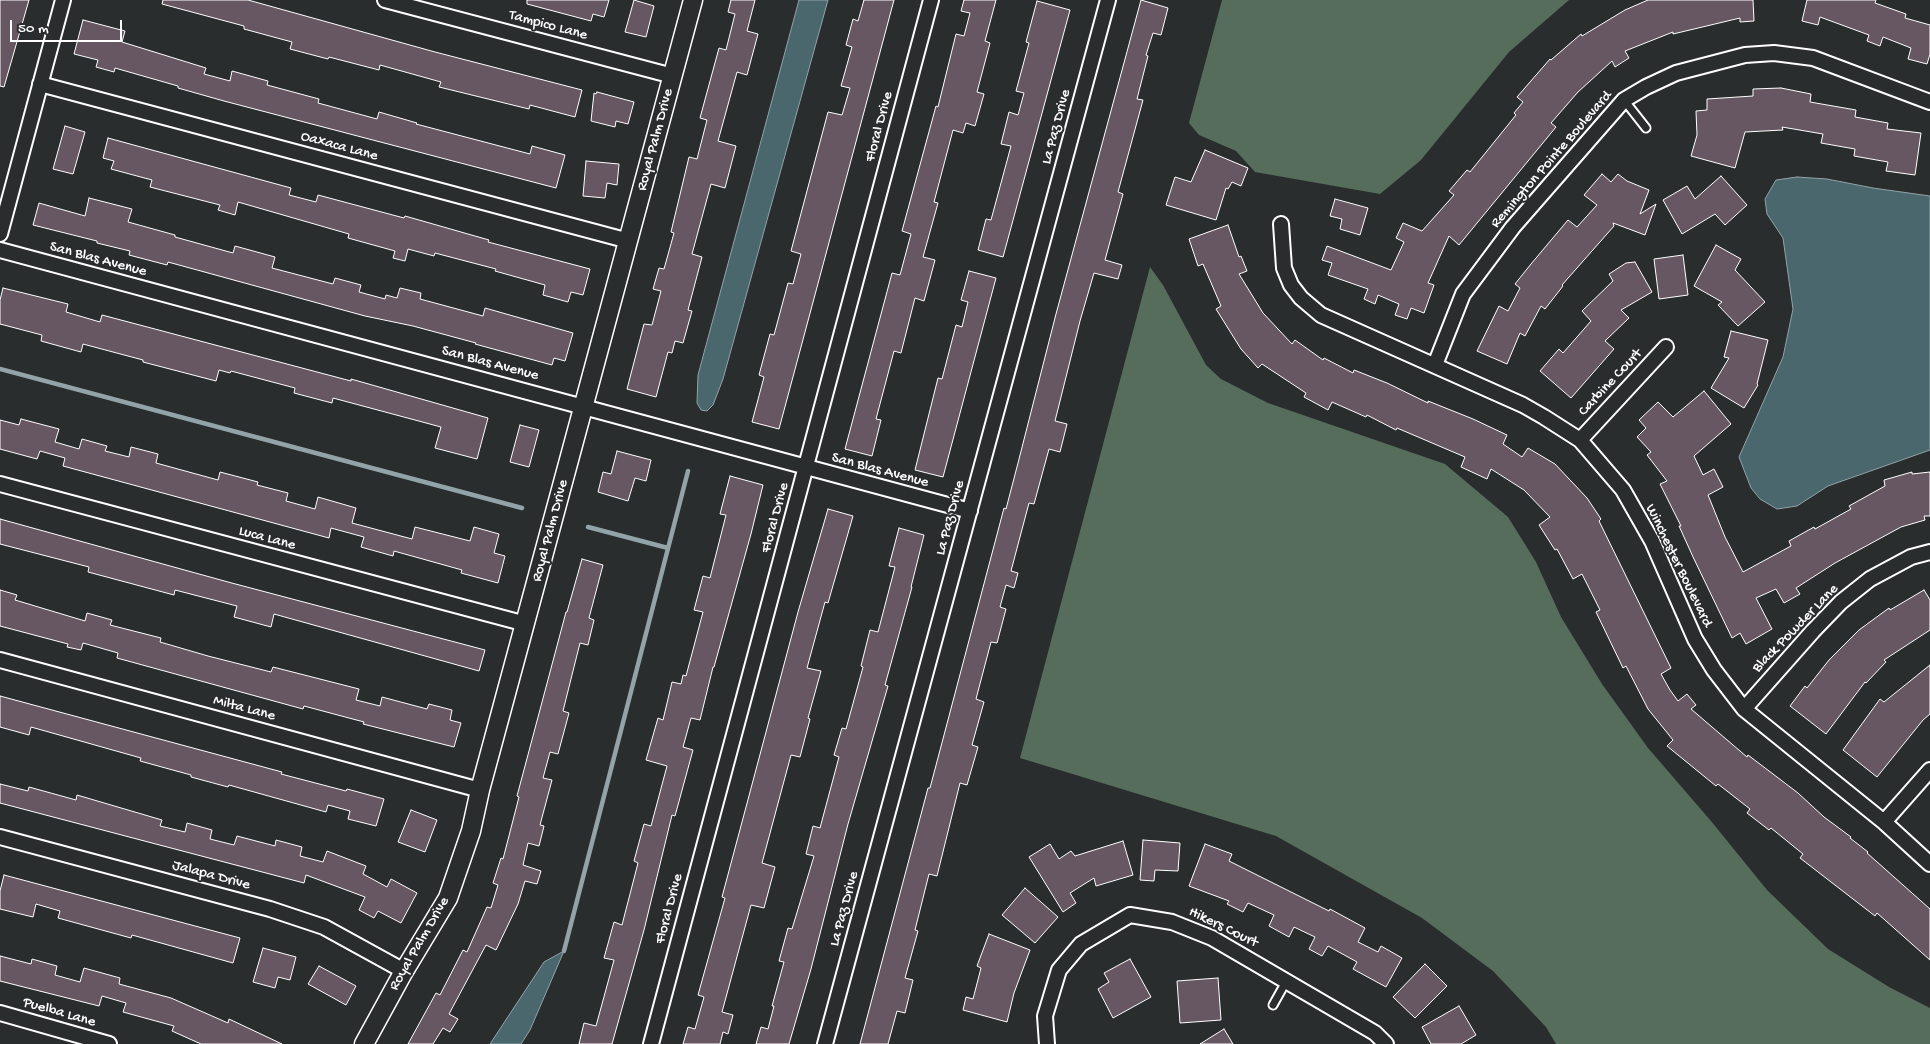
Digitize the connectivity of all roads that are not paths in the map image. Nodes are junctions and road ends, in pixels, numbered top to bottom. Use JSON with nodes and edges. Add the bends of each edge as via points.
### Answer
{"nodes":[{"id":1,"x":63,"y":0,"type":"edge"},
{"id":2,"x":385,"y":0,"type":"edge"},
{"id":3,"x":693,"y":0,"type":"edge"},
{"id":4,"x":930,"y":0,"type":"edge"},
{"id":5,"x":1108,"y":0,"type":"edge"},
{"id":6,"x":673,"y":76,"type":"junction"},
{"id":7,"x":40,"y":84,"type":"junction"},
{"id":8,"x":1624,"y":100,"type":"junction"},
{"id":9,"x":1930,"y":102,"type":"edge"},
{"id":10,"x":1646,"y":128,"type":"dead end"},
{"id":11,"x":1282,"y":224,"type":"dead end"},
{"id":12,"x":0,"y":234,"type":"edge"},
{"id":13,"x":629,"y":241,"type":"junction"},
{"id":14,"x":0,"y":250,"type":"edge"},
{"id":15,"x":1666,"y":347,"type":"dead end"},
{"id":16,"x":1435,"y":365,"type":"junction"},
{"id":17,"x":584,"y":408,"type":"junction"},
{"id":18,"x":1580,"y":440,"type":"junction"},
{"id":19,"x":806,"y":468,"type":"junction"},
{"id":20,"x":0,"y":484,"type":"edge"},
{"id":21,"x":970,"y":511,"type":"junction"},
{"id":22,"x":1930,"y":552,"type":"edge"},
{"id":23,"x":526,"y":624,"type":"junction"},
{"id":24,"x":0,"y":660,"type":"edge"},
{"id":25,"x":1744,"y":709,"type":"junction"},
{"id":26,"x":1930,"y":770,"type":"edge"},
{"id":27,"x":480,"y":790,"type":"junction"},
{"id":28,"x":1884,"y":822,"type":"junction"},
{"id":29,"x":0,"y":837,"type":"edge"},
{"id":30,"x":1930,"y":864,"type":"edge"},
{"id":31,"x":404,"y":971,"type":"junction"},
{"id":32,"x":1287,"y":980,"type":"junction"},
{"id":33,"x":1273,"y":1005,"type":"dead end"},
{"id":34,"x":0,"y":1013,"type":"edge"},
{"id":35,"x":109,"y":1044,"type":"edge"},
{"id":36,"x":364,"y":1044,"type":"edge"},
{"id":37,"x":651,"y":1044,"type":"edge"},
{"id":38,"x":825,"y":1044,"type":"edge"},
{"id":39,"x":1047,"y":1044,"type":"edge"},
{"id":40,"x":1386,"y":1044,"type":"edge"}],
"edges":[{"from":1,"to":7,"type":"street"},
{"from":2,"to":6,"type":"street","name":"Tampico Lane"},
{"from":3,"to":6,"type":"street","name":"Royal Palm Drive"},
{"from":4,"to":19,"type":"street","name":"Floral Drive"},
{"from":5,"to":21,"type":"street","name":"La Paz Drive"},
{"from":6,"to":13,"type":"street","name":"Royal Palm Drive"},
{"from":7,"to":12,"type":"street"},
{"from":7,"to":13,"type":"street","name":"Oaxaca Lane"},
{"from":8,"to":9,"type":"street","name":"Remington Pointe Boulevard","via":[[1676,74],[1745,55],[1774,52],[1814,58]]},
{"from":8,"to":10,"type":"lane"},
{"from":8,"to":16,"type":"street","name":"Remington Pointe Boulevard","via":[[1513,227],[1463,294]]},
{"from":11,"to":16,"type":"street","name":"Winchester Boulevard","via":[[1284,268],[1301,298],[1335,322]]},
{"from":13,"to":17,"type":"street","name":"Royal Palm Drive"},
{"from":14,"to":17,"type":"street","name":"San Blas Avenue"},
{"from":15,"to":18,"type":"street","name":"Carbine Court"},
{"from":16,"to":18,"type":"street","name":"Winchester Boulevard","via":[[1523,405]]},
{"from":17,"to":19,"type":"street","name":"San Blas Avenue"},
{"from":17,"to":23,"type":"street","name":"Royal Palm Drive"},
{"from":18,"to":25,"type":"street","name":"Winchester Boulevard","via":[[1623,490],[1652,541],[1695,639]]},
{"from":19,"to":21,"type":"street","name":"San Blas Avenue"},
{"from":19,"to":37,"type":"street","name":"Floral Drive"},
{"from":20,"to":23,"type":"street","name":"Luca Lane"},
{"from":21,"to":38,"type":"street","name":"La Paz Drive"},
{"from":22,"to":25,"type":"street","name":"Black Powder Lane","via":[[1911,557],[1870,579],[1841,602]]},
{"from":23,"to":27,"type":"street","name":"Royal Palm Drive"},
{"from":24,"to":27,"type":"street","name":"Milta Lane"},
{"from":25,"to":28,"type":"street","name":"Winchester Boulevard"},
{"from":26,"to":28,"type":"street"},
{"from":27,"to":31,"type":"street","name":"Royal Palm Drive","via":[[471,831],[448,898]]},
{"from":28,"to":30,"type":"street","name":"Winchester Boulevard"},
{"from":29,"to":31,"type":"street","name":"Jalapa Drive","via":[[270,909],[324,927]]},
{"from":31,"to":36,"type":"street","name":"Royal Palm Drive"},
{"from":32,"to":33,"type":"lane"},
{"from":32,"to":39,"type":"street","name":"Hikers Court","via":[[1212,938],[1172,922],[1130,915],[1081,944],[1059,970],[1045,1016]]},
{"from":32,"to":40,"type":"street","name":"Hikers Court","via":[[1375,1033]]},
{"from":34,"to":35,"type":"street","name":"Puelba Lane"}]}
